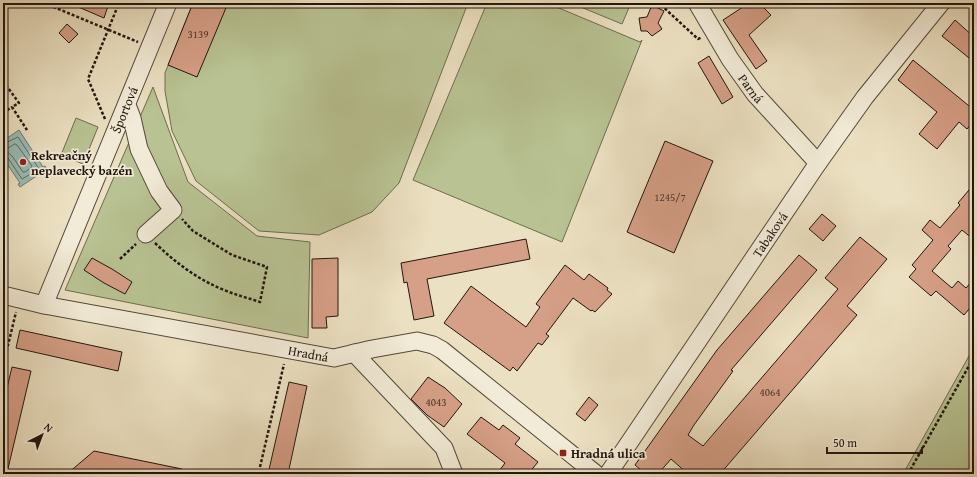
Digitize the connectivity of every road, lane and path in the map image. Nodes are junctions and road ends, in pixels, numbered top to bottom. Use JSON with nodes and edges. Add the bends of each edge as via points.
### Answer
{"nodes":[{"id":1,"x":3,"y":3,"type":"edge"},
{"id":2,"x":28,"y":3,"type":"edge"},
{"id":3,"x":44,"y":3,"type":"edge"},
{"id":4,"x":119,"y":3,"type":"edge"},
{"id":5,"x":168,"y":3,"type":"edge"},
{"id":6,"x":941,"y":3,"type":"edge"},
{"id":7,"x":660,"y":5,"type":"dead end"},
{"id":8,"x":702,"y":5,"type":"edge"},
{"id":9,"x":108,"y":30,"type":"junction"},
{"id":10,"x":713,"y":31,"type":"junction"},
{"id":11,"x":150,"y":47,"type":"junction"},
{"id":12,"x":3,"y":81,"type":"edge"},
{"id":13,"x":127,"y":105,"type":"junction"},
{"id":14,"x":12,"y":107,"type":"junction"},
{"id":15,"x":3,"y":113,"type":"edge"},
{"id":16,"x":107,"y":126,"type":"dead end"},
{"id":17,"x":27,"y":130,"type":"dead end"},
{"id":18,"x":818,"y":163,"type":"junction"},
{"id":19,"x":173,"y":210,"type":"junction"},
{"id":20,"x":146,"y":234,"type":"junction"},
{"id":21,"x":120,"y":259,"type":"dead end"},
{"id":22,"x":11,"y":298,"type":"edge"},
{"id":23,"x":44,"y":305,"type":"junction"},
{"id":24,"x":288,"y":350,"type":"junction"},
{"id":25,"x":354,"y":353,"type":"junction"},
{"id":26,"x":974,"y":357,"type":"edge"},
{"id":27,"x":3,"y":366,"type":"edge"},
{"id":28,"x":260,"y":466,"type":"dead end"},
{"id":29,"x":454,"y":474,"type":"edge"},
{"id":30,"x":596,"y":474,"type":"edge"},
{"id":31,"x":608,"y":474,"type":"edge"},
{"id":32,"x":908,"y":474,"type":"edge"}],
"edges":[{"from":1,"to":2,"type":"path"},
{"from":3,"to":9,"type":"path"},
{"from":4,"to":9,"type":"path"},
{"from":5,"to":11,"type":"street","name":"Športová"},
{"from":6,"to":18,"type":"street","name":"Tabaková","via":[[865,97]]},
{"from":7,"to":10,"type":"path","via":[[698,39]]},
{"from":8,"to":10,"type":"street","name":"Parná"},
{"from":9,"to":11,"type":"path"},
{"from":9,"to":16,"type":"path","via":[[88,79]]},
{"from":10,"to":18,"type":"street","name":"Parná","via":[[755,94]]},
{"from":11,"to":13,"type":"street","name":"Športová"},
{"from":12,"to":14,"type":"path","via":[[18,103]]},
{"from":13,"to":19,"type":"street","via":[[139,149],[159,191]]},
{"from":13,"to":23,"type":"street","name":"Športová"},
{"from":14,"to":15,"type":"path"},
{"from":14,"to":17,"type":"path"},
{"from":18,"to":31,"type":"street","name":"Tabaková"},
{"from":19,"to":20,"type":"street"},
{"from":19,"to":20,"type":"path","via":[[193,231],[232,255],[267,267],[260,302],[200,278],[175,262]]},
{"from":20,"to":21,"type":"path"},
{"from":22,"to":23,"type":"street","name":"Hradná"},
{"from":22,"to":27,"type":"path"},
{"from":23,"to":24,"type":"street","name":"Hradná"},
{"from":24,"to":25,"type":"street","name":"Hradná","via":[[334,358]]},
{"from":24,"to":28,"type":"path"},
{"from":25,"to":29,"type":"street","via":[[444,448]]},
{"from":25,"to":30,"type":"street","name":"Hradná","via":[[412,342],[433,345]]},
{"from":26,"to":32,"type":"path"}]}
